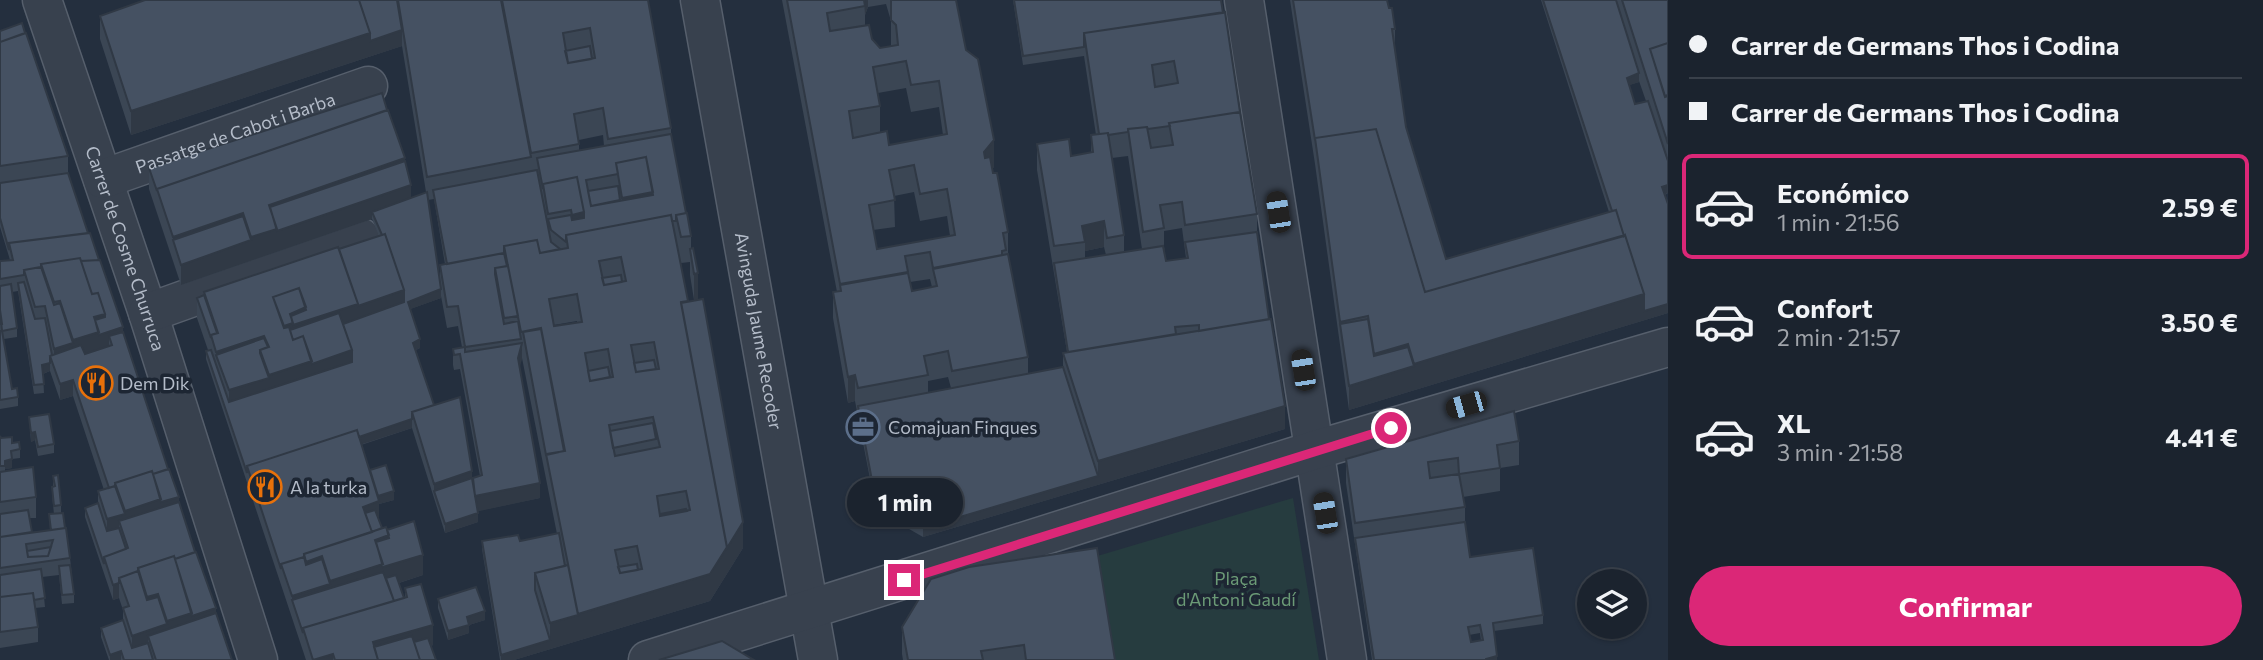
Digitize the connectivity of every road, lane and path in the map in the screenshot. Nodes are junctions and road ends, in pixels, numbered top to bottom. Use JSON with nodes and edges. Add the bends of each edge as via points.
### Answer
{"nodes":[{"id":1,"x":42,"y":0,"type":"edge"},
{"id":2,"x":700,"y":0,"type":"edge"},
{"id":3,"x":1244,"y":0,"type":"edge"},
{"id":4,"x":368,"y":86,"type":"dead end"},
{"id":5,"x":103,"y":179,"type":"junction"},
{"id":6,"x":360,"y":237,"type":"dead end"},
{"id":7,"x":148,"y":313,"type":"junction"},
{"id":8,"x":1668,"y":346,"type":"edge"},
{"id":9,"x":1315,"y":450,"type":"junction"},
{"id":10,"x":809,"y":610,"type":"junction"},
{"id":11,"x":258,"y":660,"type":"edge"},
{"id":12,"x":648,"y":660,"type":"edge"},
{"id":13,"x":818,"y":660,"type":"edge"},
{"id":14,"x":1347,"y":660,"type":"edge"}],
"edges":[{"from":1,"to":5,"type":"street","name":"Carrer de Cosme Churruca"},
{"from":2,"to":10,"type":"street","name":"Avinguda Jaume Recoder"},
{"from":3,"to":9,"type":"street"},
{"from":4,"to":5,"type":"street","name":"Passatge de Cabot i Barba"},
{"from":5,"to":7,"type":"street","name":"Carrer de Cosme Churruca"},
{"from":6,"to":7,"type":"street"},
{"from":7,"to":11,"type":"street","name":"Carrer de Cosme Churruca"},
{"from":8,"to":9,"type":"street"},
{"from":9,"to":10,"type":"street"},
{"from":9,"to":14,"type":"street"},
{"from":10,"to":12,"type":"street"},
{"from":10,"to":13,"type":"street","name":"Avinguda Jaume Recoder"}]}
